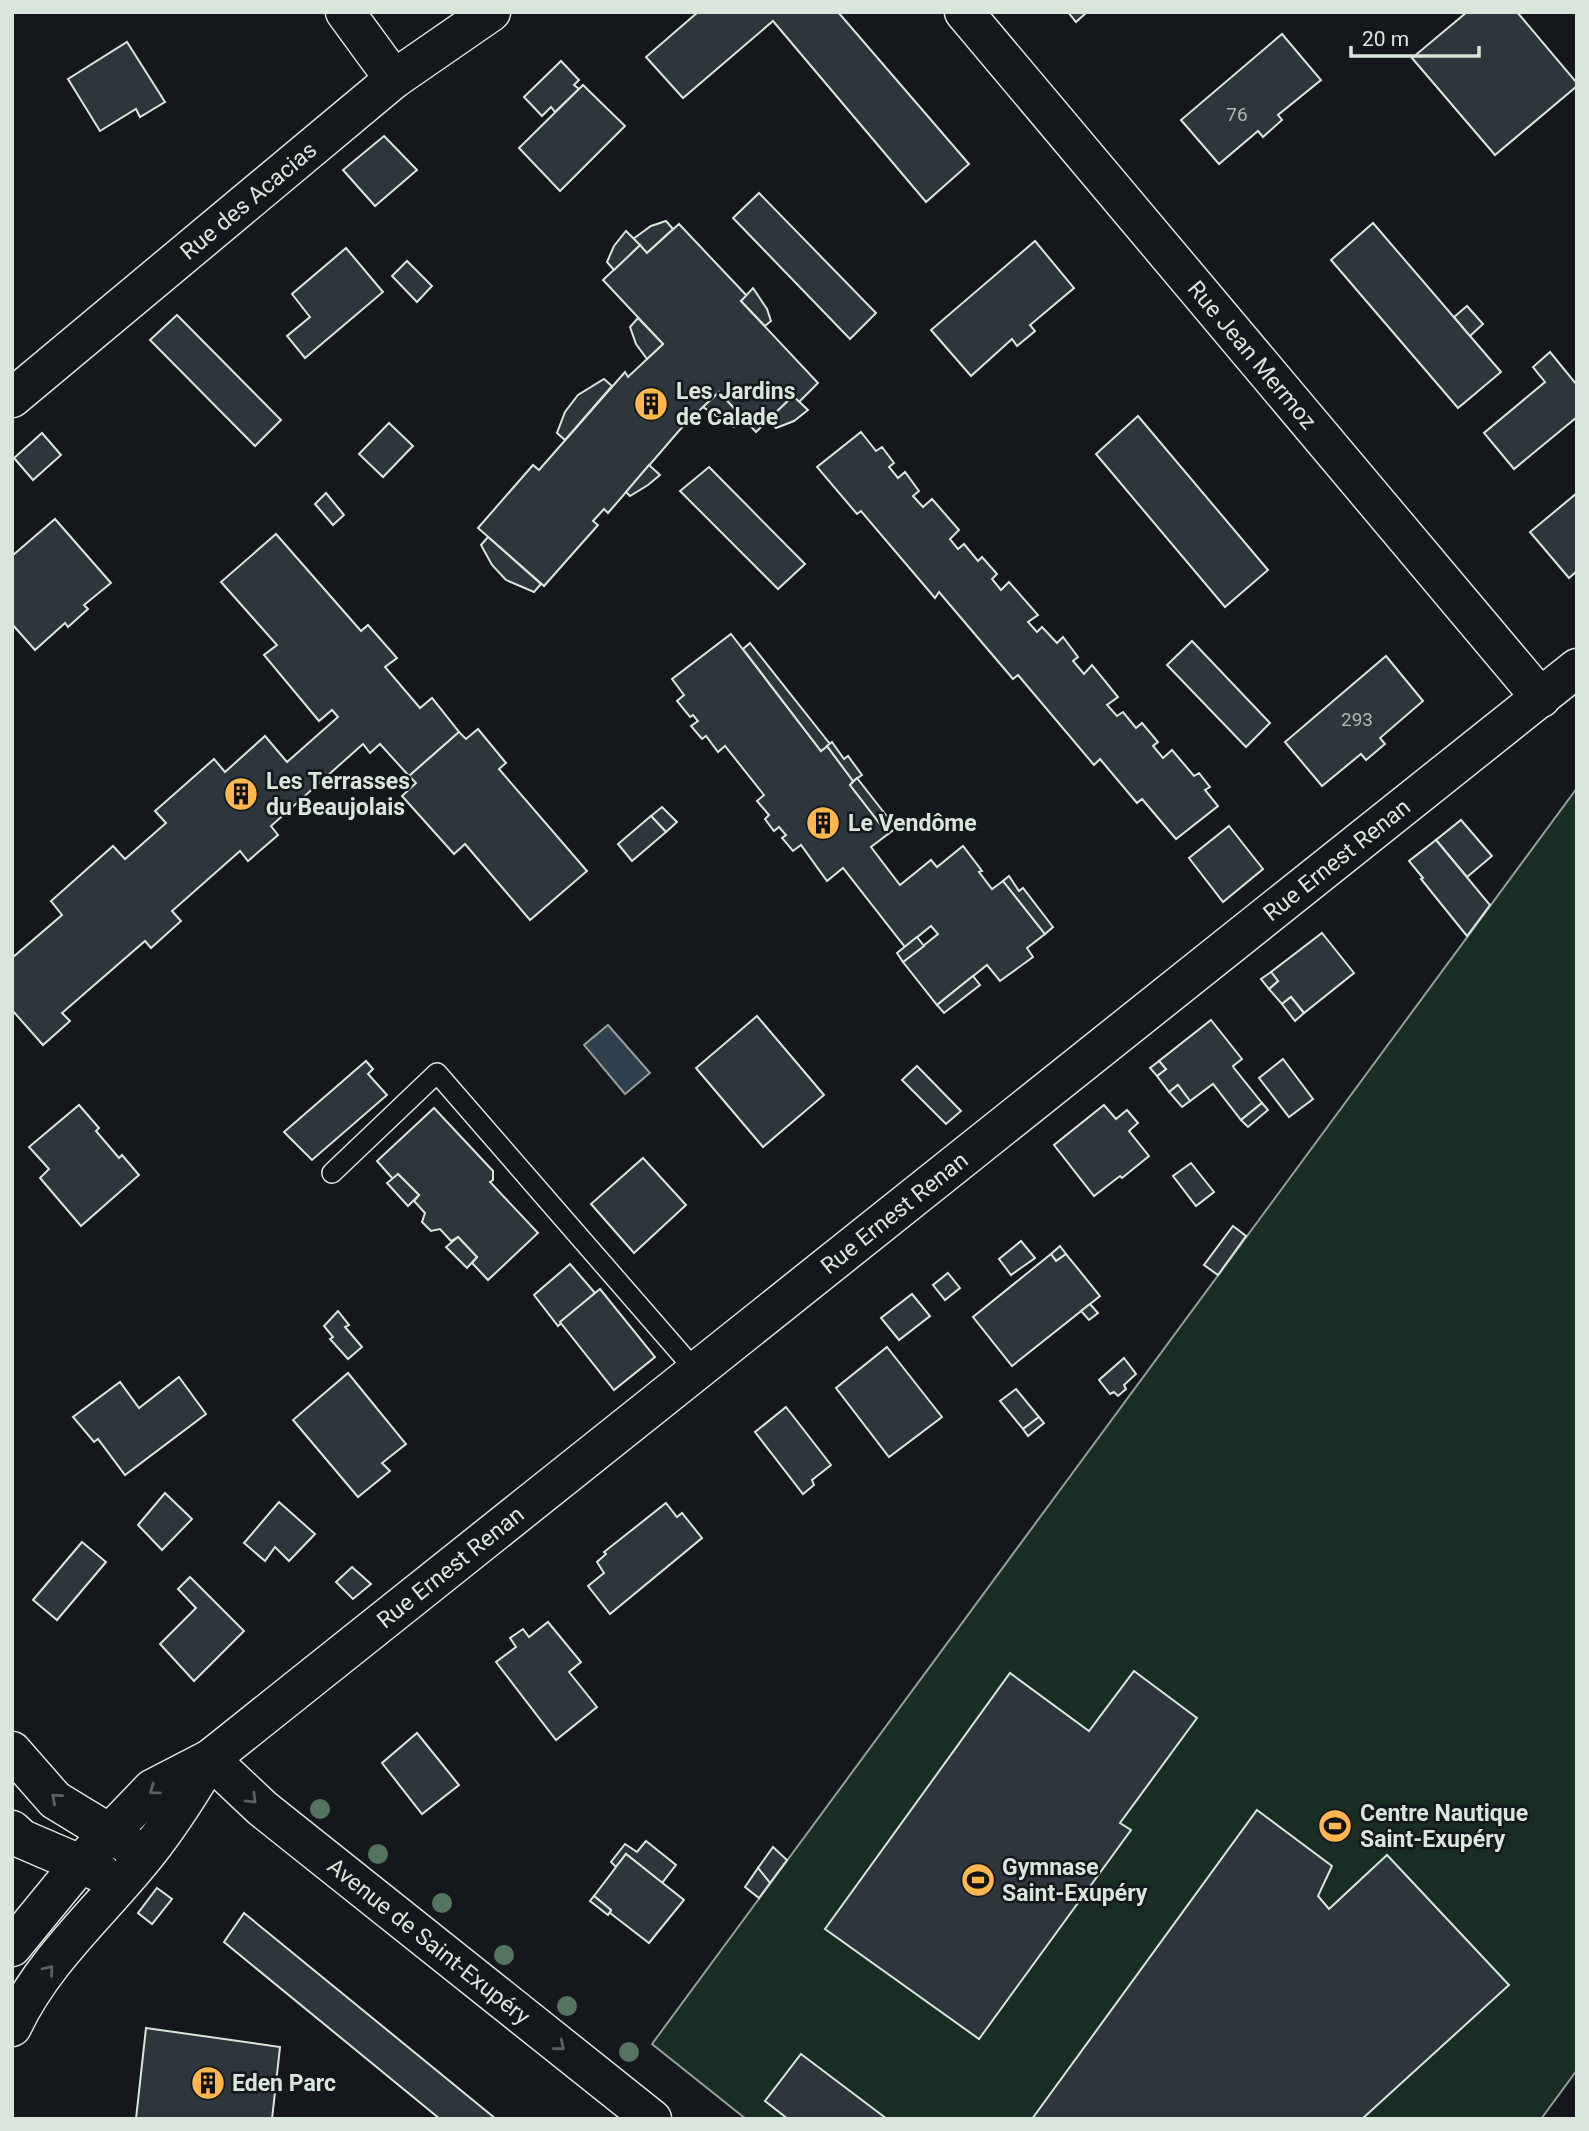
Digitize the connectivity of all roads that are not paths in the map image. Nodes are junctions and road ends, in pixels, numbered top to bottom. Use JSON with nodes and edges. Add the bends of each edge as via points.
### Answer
{"nodes":[{"id":1,"x":345,"y":12,"type":"edge"},
{"id":2,"x":491,"y":12,"type":"edge"},
{"id":3,"x":964,"y":12,"type":"edge"},
{"id":4,"x":394,"y":79,"type":"junction"},
{"id":5,"x":12,"y":398,"type":"edge"},
{"id":6,"x":1577,"y":668,"type":"edge"},
{"id":7,"x":1541,"y":698,"type":"junction"},
{"id":8,"x":332,"y":1173,"type":"dead end"},
{"id":9,"x":696,"y":1371,"type":"junction"},
{"id":10,"x":12,"y":1751,"type":"edge"},
{"id":11,"x":210,"y":1759,"type":"junction"},
{"id":12,"x":12,"y":1830,"type":"edge"},
{"id":13,"x":109,"y":1835,"type":"junction"},
{"id":14,"x":80,"y":1864,"type":"junction"},
{"id":15,"x":134,"y":1868,"type":"junction"},
{"id":16,"x":12,"y":1947,"type":"edge"},
{"id":17,"x":12,"y":2027,"type":"edge"},
{"id":18,"x":652,"y":2119,"type":"edge"}],
"edges":[{"from":1,"to":4,"type":"main road"},
{"from":2,"to":4,"type":"main road","name":"Rue des Acacias"},
{"from":3,"to":7,"type":"main road","name":"Rue Jean Mermoz"},
{"from":4,"to":5,"type":"main road","name":"Rue des Acacias"},
{"from":6,"to":7,"type":"main road","name":"Rue Ernest Renan"},
{"from":7,"to":9,"type":"main road","name":"Rue Ernest Renan"},
{"from":8,"to":9,"type":"lane","via":[[437,1073]]},
{"from":9,"to":11,"type":"main road","name":"Rue Ernest Renan"},
{"from":13,"to":10,"type":"main road","one_way":true,"via":[[55,1800]]},
{"from":11,"to":13,"type":"main road","name":"Rue Ernest Renan","one_way":true,"via":[[152,1789]]},
{"from":11,"to":15,"type":"main road","name":"Rue Ernest Renan","via":[[177,1814]]},
{"from":11,"to":18,"type":"main road","name":"Avenue de Saint-Exupéry","one_way":true,"via":[[262,1808]]},
{"from":12,"to":14,"type":"main road","via":[[22,1839]]},
{"from":13,"to":14,"type":"main road","name":"Rue Ernest Renan"},
{"from":13,"to":15,"type":"main road"},
{"from":14,"to":15,"type":"main road"},
{"from":14,"to":16,"type":"main road","name":"Rue Ernest Renan"},
{"from":17,"to":15,"type":"main road","name":"Rue Ernest Renan","one_way":true,"via":[[26,1998]]}]}
